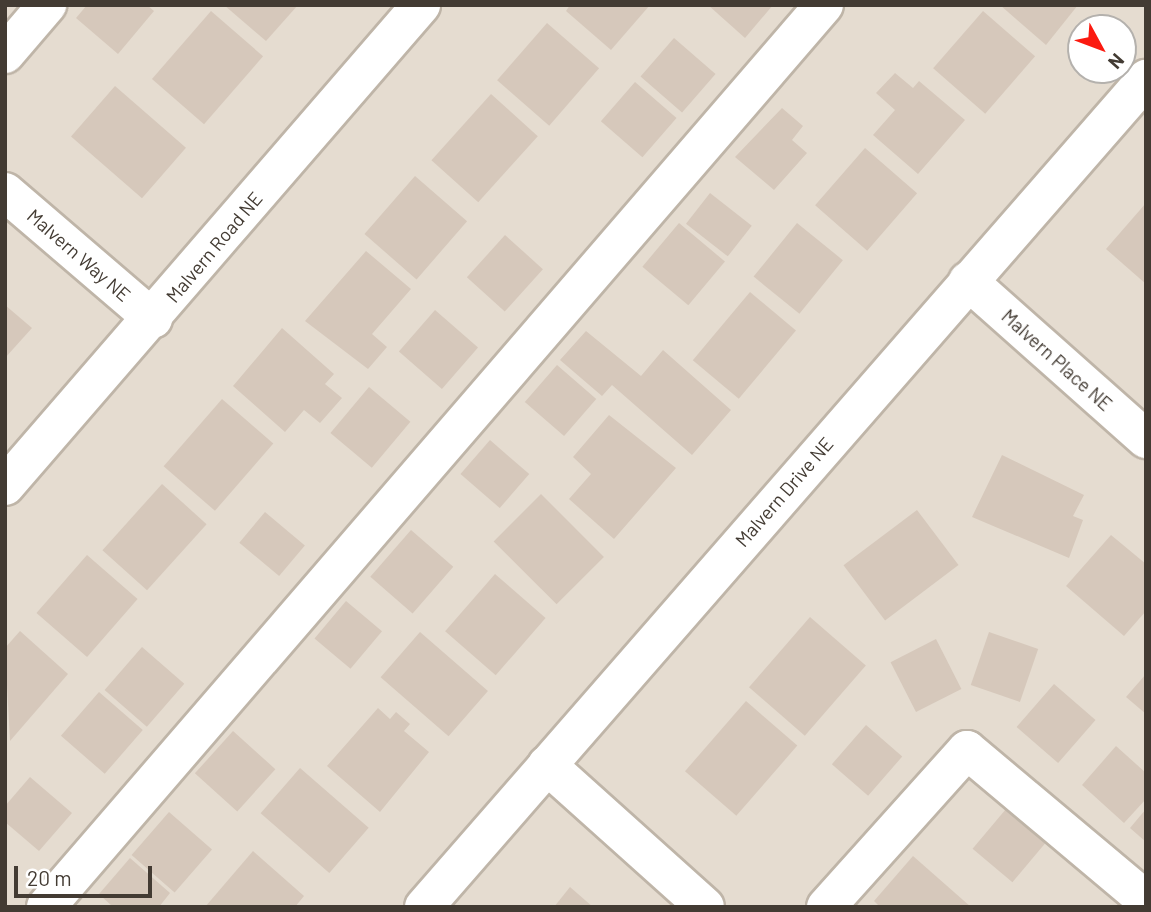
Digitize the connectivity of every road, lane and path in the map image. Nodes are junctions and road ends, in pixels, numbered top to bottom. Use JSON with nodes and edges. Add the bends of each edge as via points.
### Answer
{"nodes":[{"id":1,"x":47,"y":5,"type":"edge"},
{"id":2,"x":421,"y":5,"type":"edge"},
{"id":3,"x":824,"y":5,"type":"edge"},
{"id":4,"x":5,"y":54,"type":"edge"},
{"id":5,"x":1146,"y":79,"type":"edge"},
{"id":6,"x":5,"y":192,"type":"edge"},
{"id":7,"x":968,"y":281,"type":"junction"},
{"id":8,"x":153,"y":319,"type":"junction"},
{"id":9,"x":1146,"y":439,"type":"edge"},
{"id":10,"x":5,"y":486,"type":"edge"},
{"id":11,"x":547,"y":765,"type":"junction"},
{"id":12,"x":1146,"y":900,"type":"edge"},
{"id":13,"x":46,"y":907,"type":"edge"},
{"id":14,"x":424,"y":907,"type":"edge"},
{"id":15,"x":705,"y":907,"type":"edge"},
{"id":16,"x":826,"y":907,"type":"edge"}],
"edges":[{"from":1,"to":4,"type":"street"},
{"from":2,"to":8,"type":"street","name":"Malvern Road NE"},
{"from":3,"to":13,"type":"street"},
{"from":5,"to":7,"type":"street","name":"Malvern Drive NE"},
{"from":6,"to":8,"type":"street","name":"Malvern Way NE"},
{"from":7,"to":9,"type":"street","name":"Malvern Place NE"},
{"from":7,"to":11,"type":"street","name":"Malvern Drive NE"},
{"from":8,"to":10,"type":"street","name":"Malvern Road NE"},
{"from":11,"to":14,"type":"street","name":"Malvern Drive NE"},
{"from":11,"to":15,"type":"street"},
{"from":12,"to":16,"type":"street","via":[[967,750]]}]}
